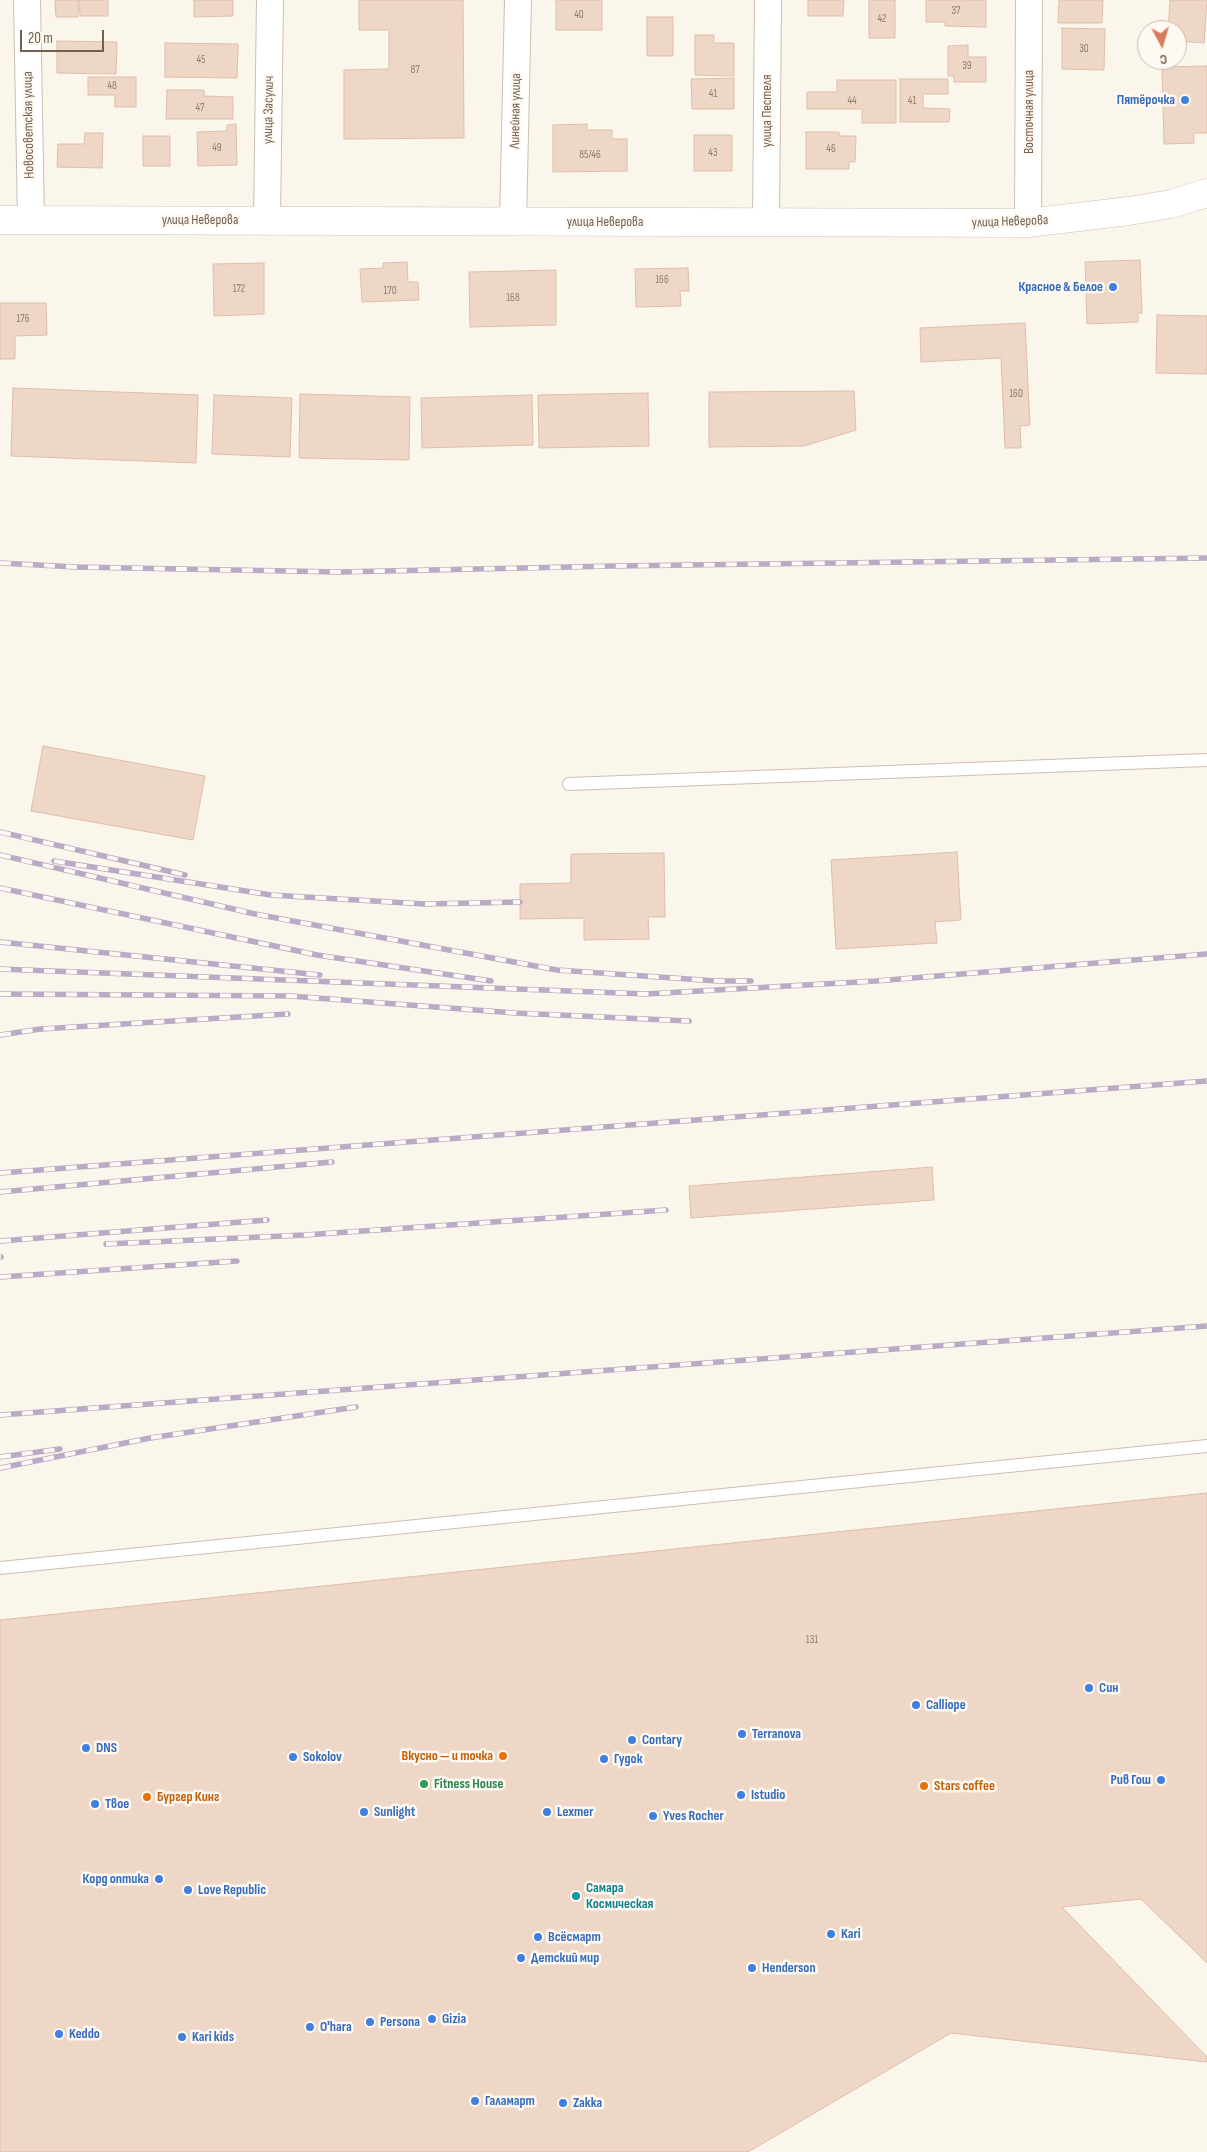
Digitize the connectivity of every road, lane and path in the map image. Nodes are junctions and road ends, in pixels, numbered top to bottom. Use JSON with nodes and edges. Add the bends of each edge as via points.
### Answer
{"nodes":[{"id":1,"x":27,"y":0,"type":"edge"},
{"id":2,"x":270,"y":0,"type":"edge"},
{"id":3,"x":518,"y":0,"type":"edge"},
{"id":4,"x":768,"y":0,"type":"edge"},
{"id":5,"x":1029,"y":0,"type":"edge"},
{"id":6,"x":1207,"y":193,"type":"edge"},
{"id":7,"x":0,"y":220,"type":"edge"},
{"id":8,"x":31,"y":220,"type":"junction"},
{"id":9,"x":267,"y":220,"type":"junction"},
{"id":10,"x":766,"y":221,"type":"junction"},
{"id":11,"x":513,"y":222,"type":"junction"},
{"id":12,"x":1028,"y":223,"type":"junction"},
{"id":13,"x":1207,"y":760,"type":"edge"},
{"id":14,"x":569,"y":784,"type":"dead end"},
{"id":15,"x":1207,"y":1446,"type":"edge"},
{"id":16,"x":0,"y":1568,"type":"edge"}],
"edges":[{"from":1,"to":8,"type":"street","name":"Новосоветская улица"},
{"from":2,"to":9,"type":"street","name":"улица Засулич"},
{"from":3,"to":11,"type":"street","name":"Линейная улица"},
{"from":4,"to":10,"type":"street","name":"улица Пестеля"},
{"from":5,"to":12,"type":"street","name":"Восточная улица"},
{"from":6,"to":12,"type":"street","name":"улица Неверова","via":[[1171,204]]},
{"from":7,"to":8,"type":"street","name":"улица Неверова"},
{"from":8,"to":9,"type":"street","name":"улица Неверова"},
{"from":9,"to":11,"type":"street","name":"улица Неверова"},
{"from":10,"to":11,"type":"street","name":"улица Неверова"},
{"from":10,"to":12,"type":"street","name":"улица Неверова"},
{"from":13,"to":14,"type":"lane"},
{"from":15,"to":16,"type":"lane"}]}
